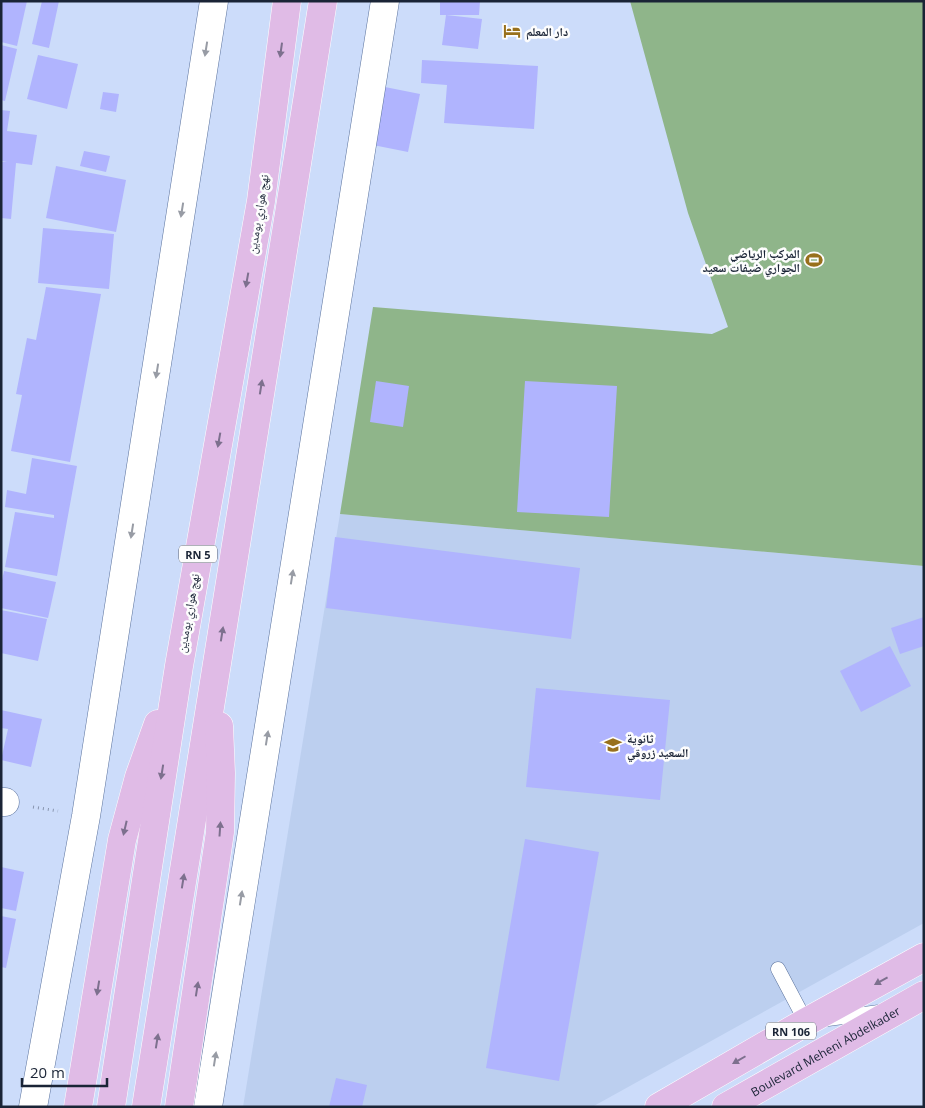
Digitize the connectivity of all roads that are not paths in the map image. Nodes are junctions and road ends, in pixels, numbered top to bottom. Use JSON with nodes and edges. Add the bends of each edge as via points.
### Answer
{"nodes":[{"id":1,"x":214,"y":1,"type":"edge"},
{"id":2,"x":287,"y":1,"type":"edge"},
{"id":3,"x":323,"y":1,"type":"edge"},
{"id":4,"x":385,"y":1,"type":"edge"},
{"id":5,"x":179,"y":666,"type":"junction"},
{"id":6,"x":216,"y":672,"type":"junction"},
{"id":7,"x":924,"y":958,"type":"edge"},
{"id":8,"x":778,"y":969,"type":"dead end"},
{"id":9,"x":924,"y":995,"type":"edge"},
{"id":10,"x":895,"y":1010,"type":"junction"},
{"id":11,"x":806,"y":1022,"type":"junction"},
{"id":12,"x":33,"y":1107,"type":"edge"},
{"id":13,"x":78,"y":1107,"type":"edge"},
{"id":14,"x":111,"y":1107,"type":"edge"},
{"id":15,"x":146,"y":1107,"type":"edge"},
{"id":16,"x":179,"y":1107,"type":"edge"},
{"id":17,"x":208,"y":1107,"type":"edge"},
{"id":18,"x":659,"y":1107,"type":"edge"},
{"id":19,"x":726,"y":1107,"type":"edge"}],
"edges":[{"from":1,"to":12,"type":"street","one_way":true,"via":[[86,816]]},
{"from":2,"to":5,"type":"main road","name":"نهج هواري بومدين","number":"RN 5","one_way":true,"via":[[261,201]]},
{"from":6,"to":3,"type":"main road","number":"RN 5","one_way":true},
{"from":17,"to":4,"type":"street","one_way":true},
{"from":5,"to":13,"type":"main road","one_way":true,"via":[[139,777],[124,832]]},
{"from":5,"to":14,"type":"main road","name":"نهج هواري بومدين","number":"RN 5","one_way":true},
{"from":15,"to":6,"type":"main road","number":"RN 5","one_way":true},
{"from":16,"to":6,"type":"main road","one_way":true,"via":[[220,832],[222,773]]},
{"from":7,"to":11,"type":"main road","number":"RN 106","one_way":true},
{"from":8,"to":11,"type":"lane"},
{"from":9,"to":10,"type":"main road","name":"Boulevard Meheni Abdelkader","number":"RN 106"},
{"from":10,"to":11,"type":"lane"},
{"from":10,"to":19,"type":"main road","name":"Boulevard Meheni Abdelkader","number":"RN 106"},
{"from":11,"to":18,"type":"main road","number":"RN 106","one_way":true}]}
